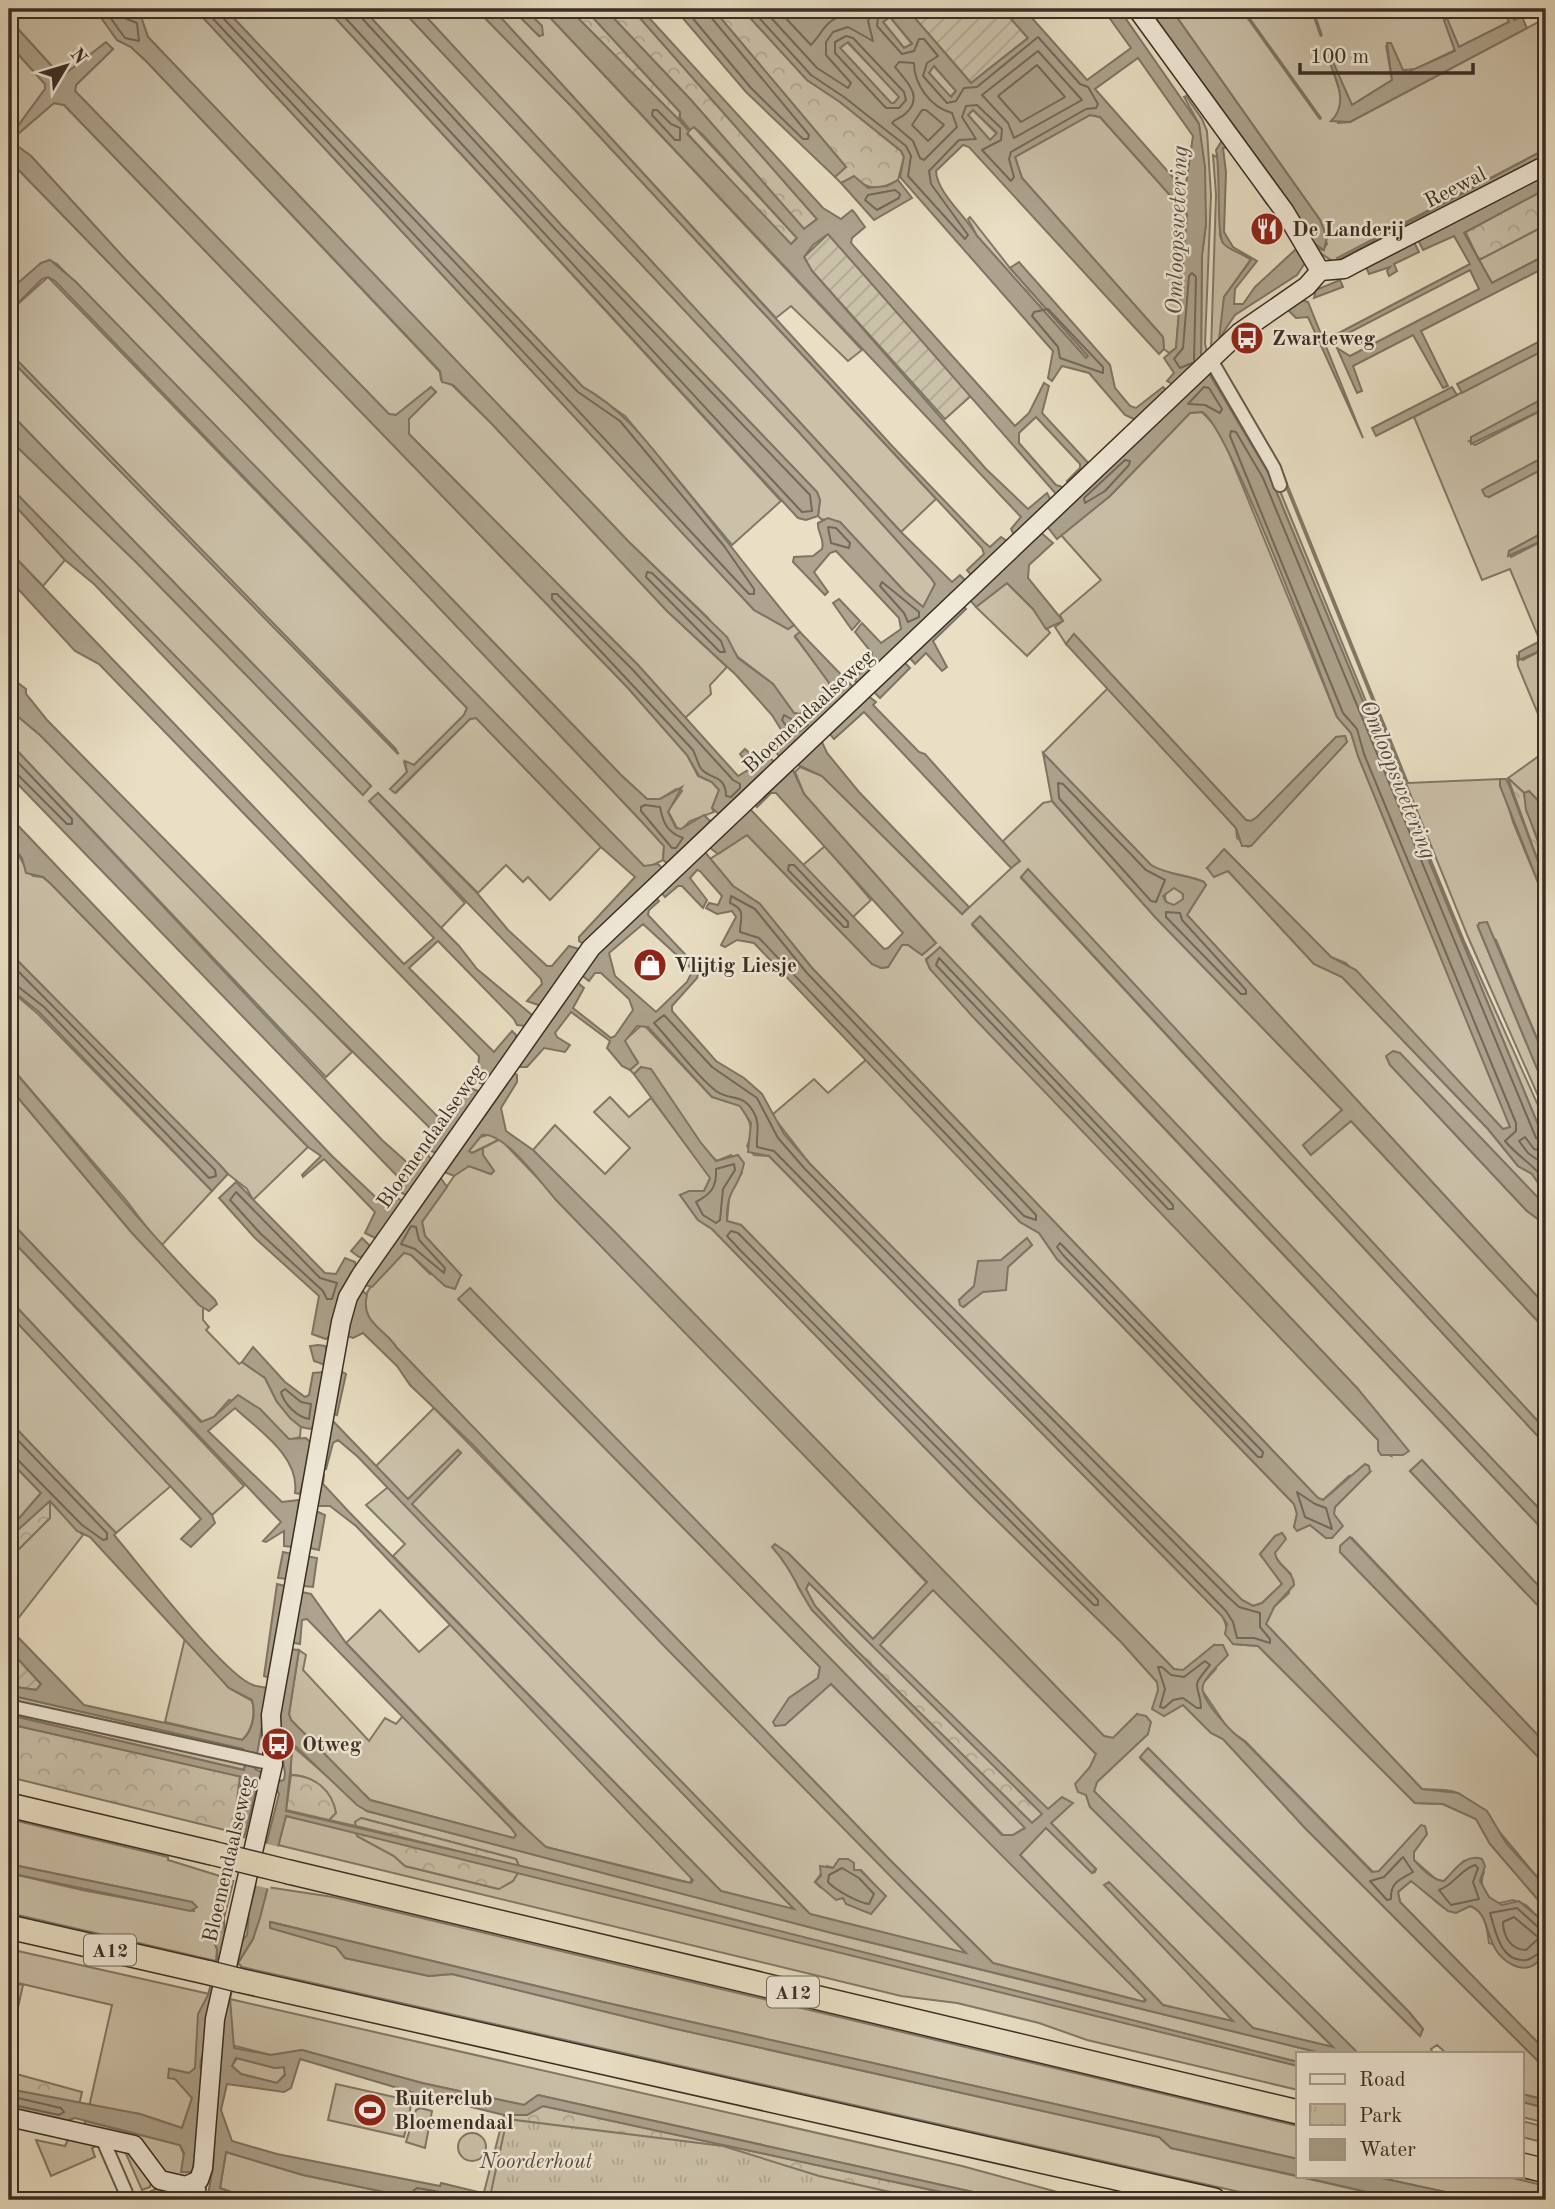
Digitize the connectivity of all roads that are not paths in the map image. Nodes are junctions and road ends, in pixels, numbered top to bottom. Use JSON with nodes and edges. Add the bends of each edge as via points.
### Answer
{"nodes":[{"id":1,"x":1138,"y":9,"type":"edge"},
{"id":2,"x":1546,"y":165,"type":"edge"},
{"id":3,"x":1320,"y":271,"type":"junction"},
{"id":4,"x":1204,"y":368,"type":"junction"},
{"id":5,"x":1280,"y":485,"type":"dead end"},
{"id":6,"x":9,"y":1706,"type":"edge"},
{"id":7,"x":270,"y":1775,"type":"junction"},
{"id":8,"x":9,"y":1805,"type":"edge"},
{"id":9,"x":9,"y":1927,"type":"edge"},
{"id":10,"x":1296,"y":2112,"type":"edge"},
{"id":11,"x":9,"y":2117,"type":"edge"},
{"id":12,"x":102,"y":2138,"type":"junction"},
{"id":13,"x":1524,"y":2166,"type":"edge"},
{"id":14,"x":1546,"y":2171,"type":"edge"},
{"id":15,"x":196,"y":2192,"type":"edge"},
{"id":16,"x":125,"y":2193,"type":"dead end"},
{"id":17,"x":1214,"y":2200,"type":"edge"}],
"edges":[{"from":1,"to":3,"type":"street","via":[[1190,88],[1285,212]]},
{"from":2,"to":3,"type":"street","name":"Reewal","via":[[1344,269]]},
{"from":3,"to":4,"type":"street","via":[[1307,286],[1239,333]]},
{"from":4,"to":5,"type":"street","via":[[1274,468]]},
{"from":4,"to":7,"type":"street","name":"Bloemendaalseweg","via":[[591,948],[361,1275],[341,1322],[319,1435],[271,1715]]},
{"from":6,"to":7,"type":"street"},
{"from":7,"to":15,"type":"street","name":"Bloemendaalseweg","via":[[215,2019],[203,2168]]},
{"from":8,"to":10,"type":"highway","number":"A12","bridge":true},
{"from":9,"to":17,"type":"highway","number":"A12","bridge":true},
{"from":11,"to":12,"type":"street"},
{"from":12,"to":15,"type":"street","via":[[138,2147],[160,2180]]},
{"from":12,"to":16,"type":"street"},
{"from":13,"to":14,"type":"highway"}]}
